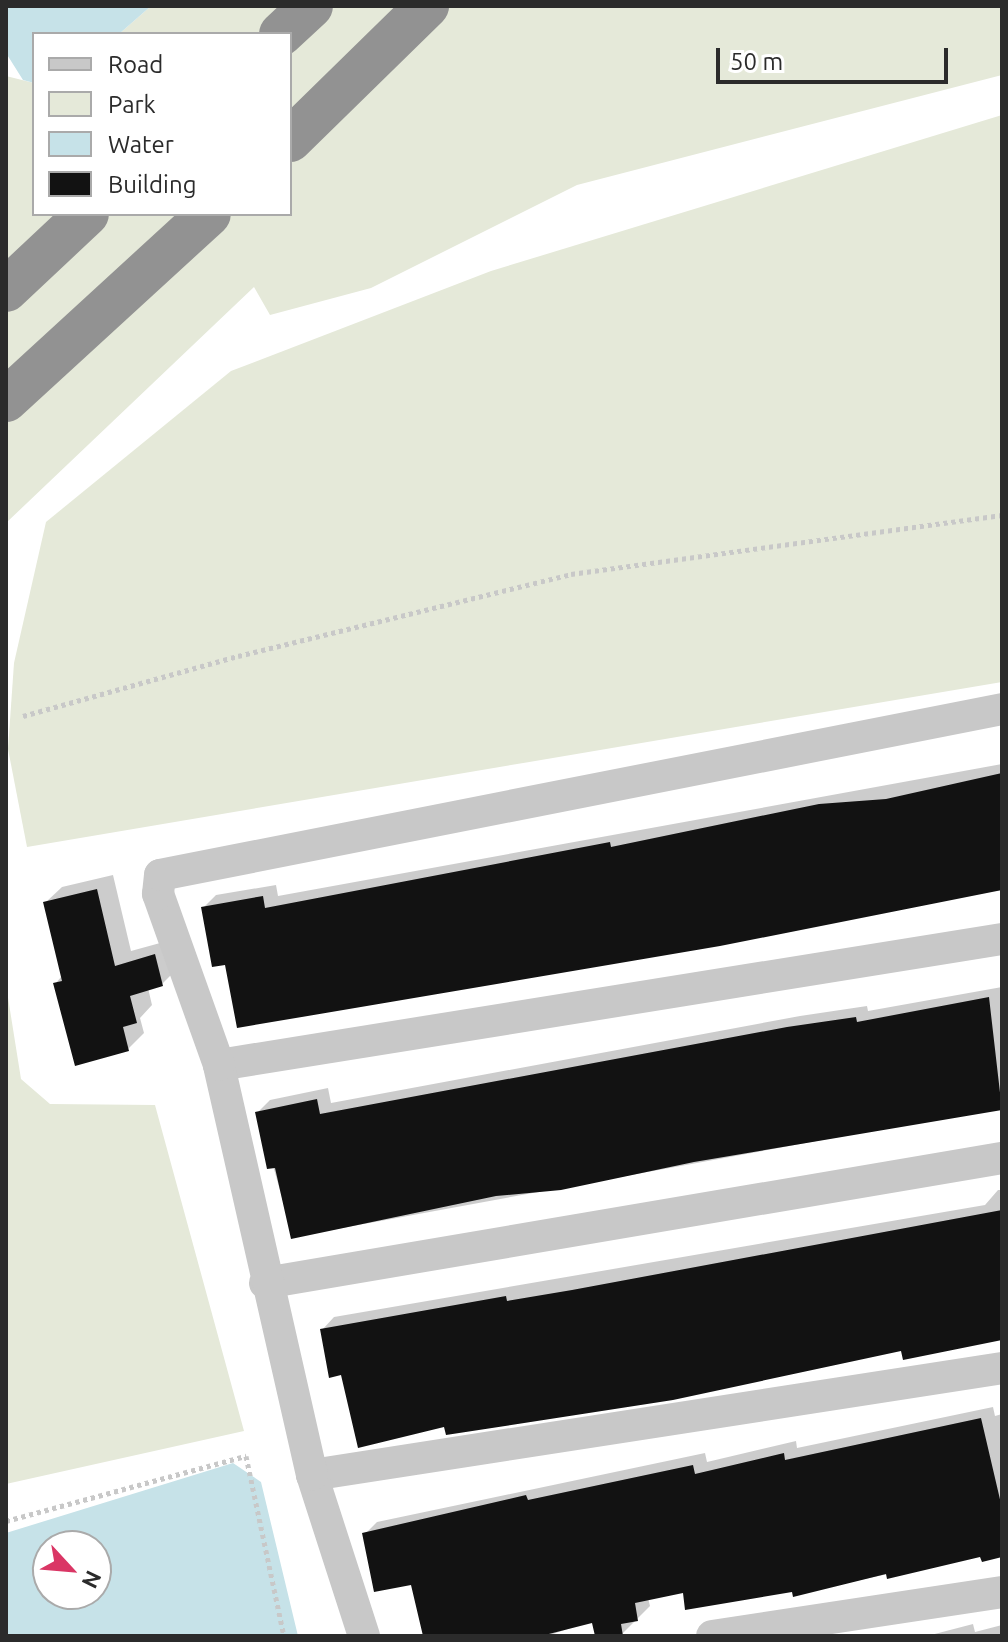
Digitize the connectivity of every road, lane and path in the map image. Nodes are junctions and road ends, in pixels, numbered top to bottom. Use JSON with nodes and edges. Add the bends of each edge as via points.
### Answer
{"nodes":[{"id":1,"x":311,"y":6,"type":"edge"},
{"id":2,"x":427,"y":6,"type":"edge"},
{"id":3,"x":283,"y":32,"type":"edge"},
{"id":4,"x":292,"y":138,"type":"edge"},
{"id":5,"x":85,"y":216,"type":"edge"},
{"id":6,"x":207,"y":216,"type":"edge"},
{"id":7,"x":6,"y":290,"type":"edge"},
{"id":8,"x":6,"y":400,"type":"edge"},
{"id":9,"x":1002,"y":515,"type":"edge"},
{"id":10,"x":1002,"y":709,"type":"edge"},
{"id":11,"x":23,"y":716,"type":"dead end"},
{"id":12,"x":1002,"y":939,"type":"edge"},
{"id":13,"x":219,"y":1065,"type":"junction"},
{"id":14,"x":1002,"y":1158,"type":"edge"},
{"id":15,"x":265,"y":1283,"type":"junction"},
{"id":16,"x":1002,"y":1368,"type":"edge"},
{"id":17,"x":312,"y":1475,"type":"junction"},
{"id":18,"x":6,"y":1521,"type":"edge"},
{"id":19,"x":1002,"y":1592,"type":"edge"},
{"id":20,"x":284,"y":1636,"type":"edge"},
{"id":21,"x":364,"y":1636,"type":"edge"},
{"id":22,"x":712,"y":1636,"type":"edge"}],
"edges":[{"from":1,"to":3,"type":"highway"},
{"from":2,"to":4,"type":"highway"},
{"from":5,"to":7,"type":"highway"},
{"from":6,"to":8,"type":"highway"},
{"from":9,"to":11,"type":"path","via":[[571,574],[238,656]]},
{"from":10,"to":13,"type":"street","via":[[166,872],[158,880],[158,894]]},
{"from":12,"to":13,"type":"street"},
{"from":13,"to":15,"type":"street"},
{"from":14,"to":15,"type":"street"},
{"from":15,"to":17,"type":"street"},
{"from":16,"to":17,"type":"street"},
{"from":17,"to":21,"type":"street"},
{"from":18,"to":20,"type":"path","via":[[246,1456]]},
{"from":19,"to":22,"type":"street"}]}
